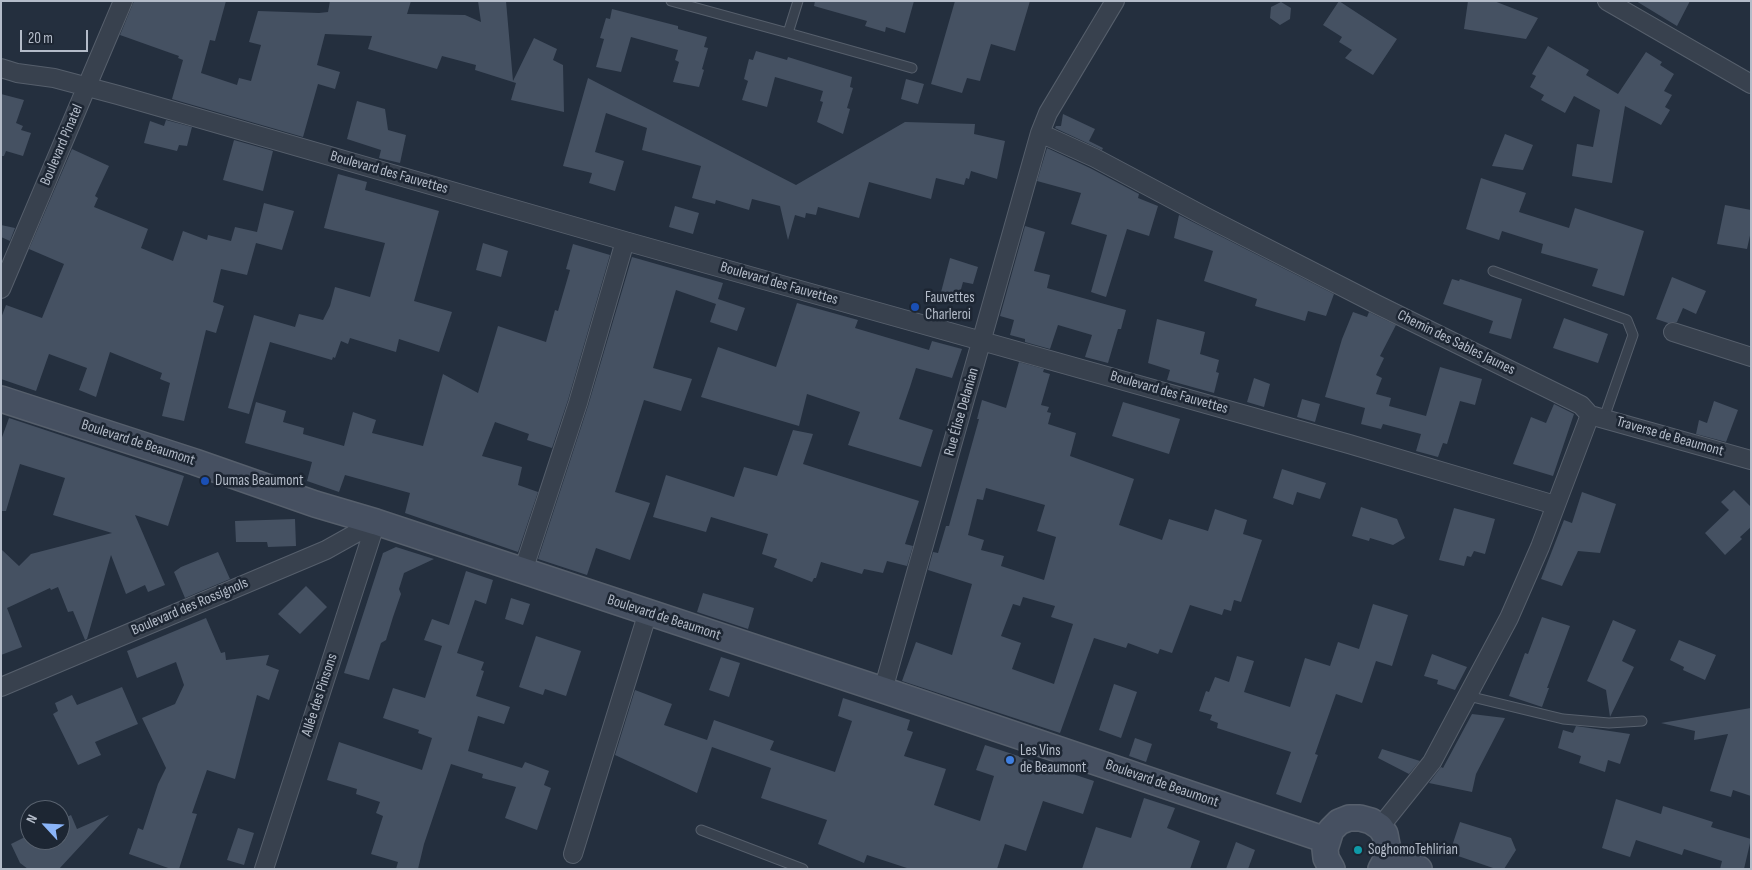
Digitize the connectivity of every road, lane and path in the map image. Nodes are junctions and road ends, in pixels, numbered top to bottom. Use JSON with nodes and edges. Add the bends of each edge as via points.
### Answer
{"nodes":[{"id":1,"x":123,"y":1,"type":"edge"},
{"id":2,"x":671,"y":1,"type":"edge"},
{"id":3,"x":798,"y":1,"type":"edge"},
{"id":4,"x":1115,"y":1,"type":"edge"},
{"id":5,"x":1612,"y":3,"type":"edge"},
{"id":6,"x":788,"y":33,"type":"junction"},
{"id":7,"x":1,"y":68,"type":"edge"},
{"id":8,"x":912,"y":68,"type":"dead end"},
{"id":9,"x":1751,"y":84,"type":"edge"},
{"id":10,"x":87,"y":87,"type":"junction"},
{"id":11,"x":1040,"y":133,"type":"junction"},
{"id":12,"x":624,"y":241,"type":"junction"},
{"id":13,"x":1493,"y":271,"type":"dead end"},
{"id":14,"x":1,"y":289,"type":"edge"},
{"id":15,"x":1673,"y":332,"type":"dead end"},
{"id":16,"x":982,"y":341,"type":"junction"},
{"id":17,"x":1751,"y":357,"type":"edge"},
{"id":18,"x":1,"y":399,"type":"edge"},
{"id":19,"x":1597,"y":417,"type":"junction"},
{"id":20,"x":1751,"y":460,"type":"edge"},
{"id":21,"x":1555,"y":505,"type":"junction"},
{"id":22,"x":376,"y":522,"type":"junction"},
{"id":23,"x":523,"y":571,"type":"junction"},
{"id":24,"x":648,"y":612,"type":"junction"},
{"id":25,"x":1,"y":687,"type":"edge"},
{"id":26,"x":883,"y":690,"type":"junction"},
{"id":27,"x":1468,"y":696,"type":"junction"},
{"id":28,"x":1642,"y":720,"type":"dead end"},
{"id":29,"x":1380,"y":827,"type":"junction"},
{"id":30,"x":701,"y":830,"type":"dead end"},
{"id":31,"x":1326,"y":840,"type":"junction"},
{"id":32,"x":574,"y":854,"type":"dead end"},
{"id":33,"x":1384,"y":864,"type":"edge"},
{"id":34,"x":1330,"y":868,"type":"edge"},
{"id":35,"x":264,"y":869,"type":"edge"},
{"id":36,"x":803,"y":869,"type":"edge"},
{"id":37,"x":1418,"y":869,"type":"edge"}],
"edges":[{"from":1,"to":10,"type":"street","name":"Boulevard Pinatel"},
{"from":2,"to":6,"type":"lane"},
{"from":3,"to":6,"type":"lane"},
{"from":4,"to":11,"type":"street","via":[[1048,113]]},
{"from":5,"to":9,"type":"street"},
{"from":6,"to":8,"type":"lane"},
{"from":7,"to":10,"type":"street","name":"Boulevard des Fauvettes"},
{"from":10,"to":12,"type":"street","name":"Boulevard des Fauvettes"},
{"from":10,"to":14,"type":"street","name":"Boulevard Pinatel"},
{"from":11,"to":16,"type":"street","name":"Rue Élise Delanian"},
{"from":11,"to":19,"type":"street","name":"Chemin des Sables Jaunes","via":[[1581,405]]},
{"from":12,"to":16,"type":"street","name":"Boulevard des Fauvettes"},
{"from":12,"to":23,"type":"street","via":[[578,403]]},
{"from":13,"to":19,"type":"lane","via":[[1627,320],[1633,335]]},
{"from":15,"to":17,"type":"street"},
{"from":16,"to":21,"type":"street","name":"Boulevard des Fauvettes"},
{"from":16,"to":26,"type":"street","name":"Rue Élise Delanian"},
{"from":18,"to":22,"type":"street","name":"Boulevard de Beaumont"},
{"from":19,"to":20,"type":"street","name":"Traverse de Beaumont"},
{"from":19,"to":21,"type":"street"},
{"from":21,"to":27,"type":"street","via":[[1509,618]]},
{"from":22,"to":23,"type":"street","name":"Boulevard de Beaumont"},
{"from":22,"to":25,"type":"street","name":"Boulevard des Rossignols","via":[[326,550]]},
{"from":22,"to":35,"type":"street","name":"Allée des Pinsons"},
{"from":23,"to":24,"type":"street","name":"Boulevard de Beaumont"},
{"from":24,"to":26,"type":"street","name":"Boulevard de Beaumont"},
{"from":24,"to":32,"type":"street"},
{"from":26,"to":31,"type":"street","name":"Boulevard de Beaumont"},
{"from":27,"to":28,"type":"lane","via":[[1563,719],[1609,723]]},
{"from":27,"to":29,"type":"street","via":[[1432,762]]},
{"from":29,"to":31,"type":"street","via":[[1371,821],[1349,818],[1339,822]]},
{"from":29,"to":33,"type":"street","via":[[1387,842]]},
{"from":30,"to":36,"type":"lane"},
{"from":31,"to":34,"type":"street"},
{"from":33,"to":37,"type":"street"}]}
